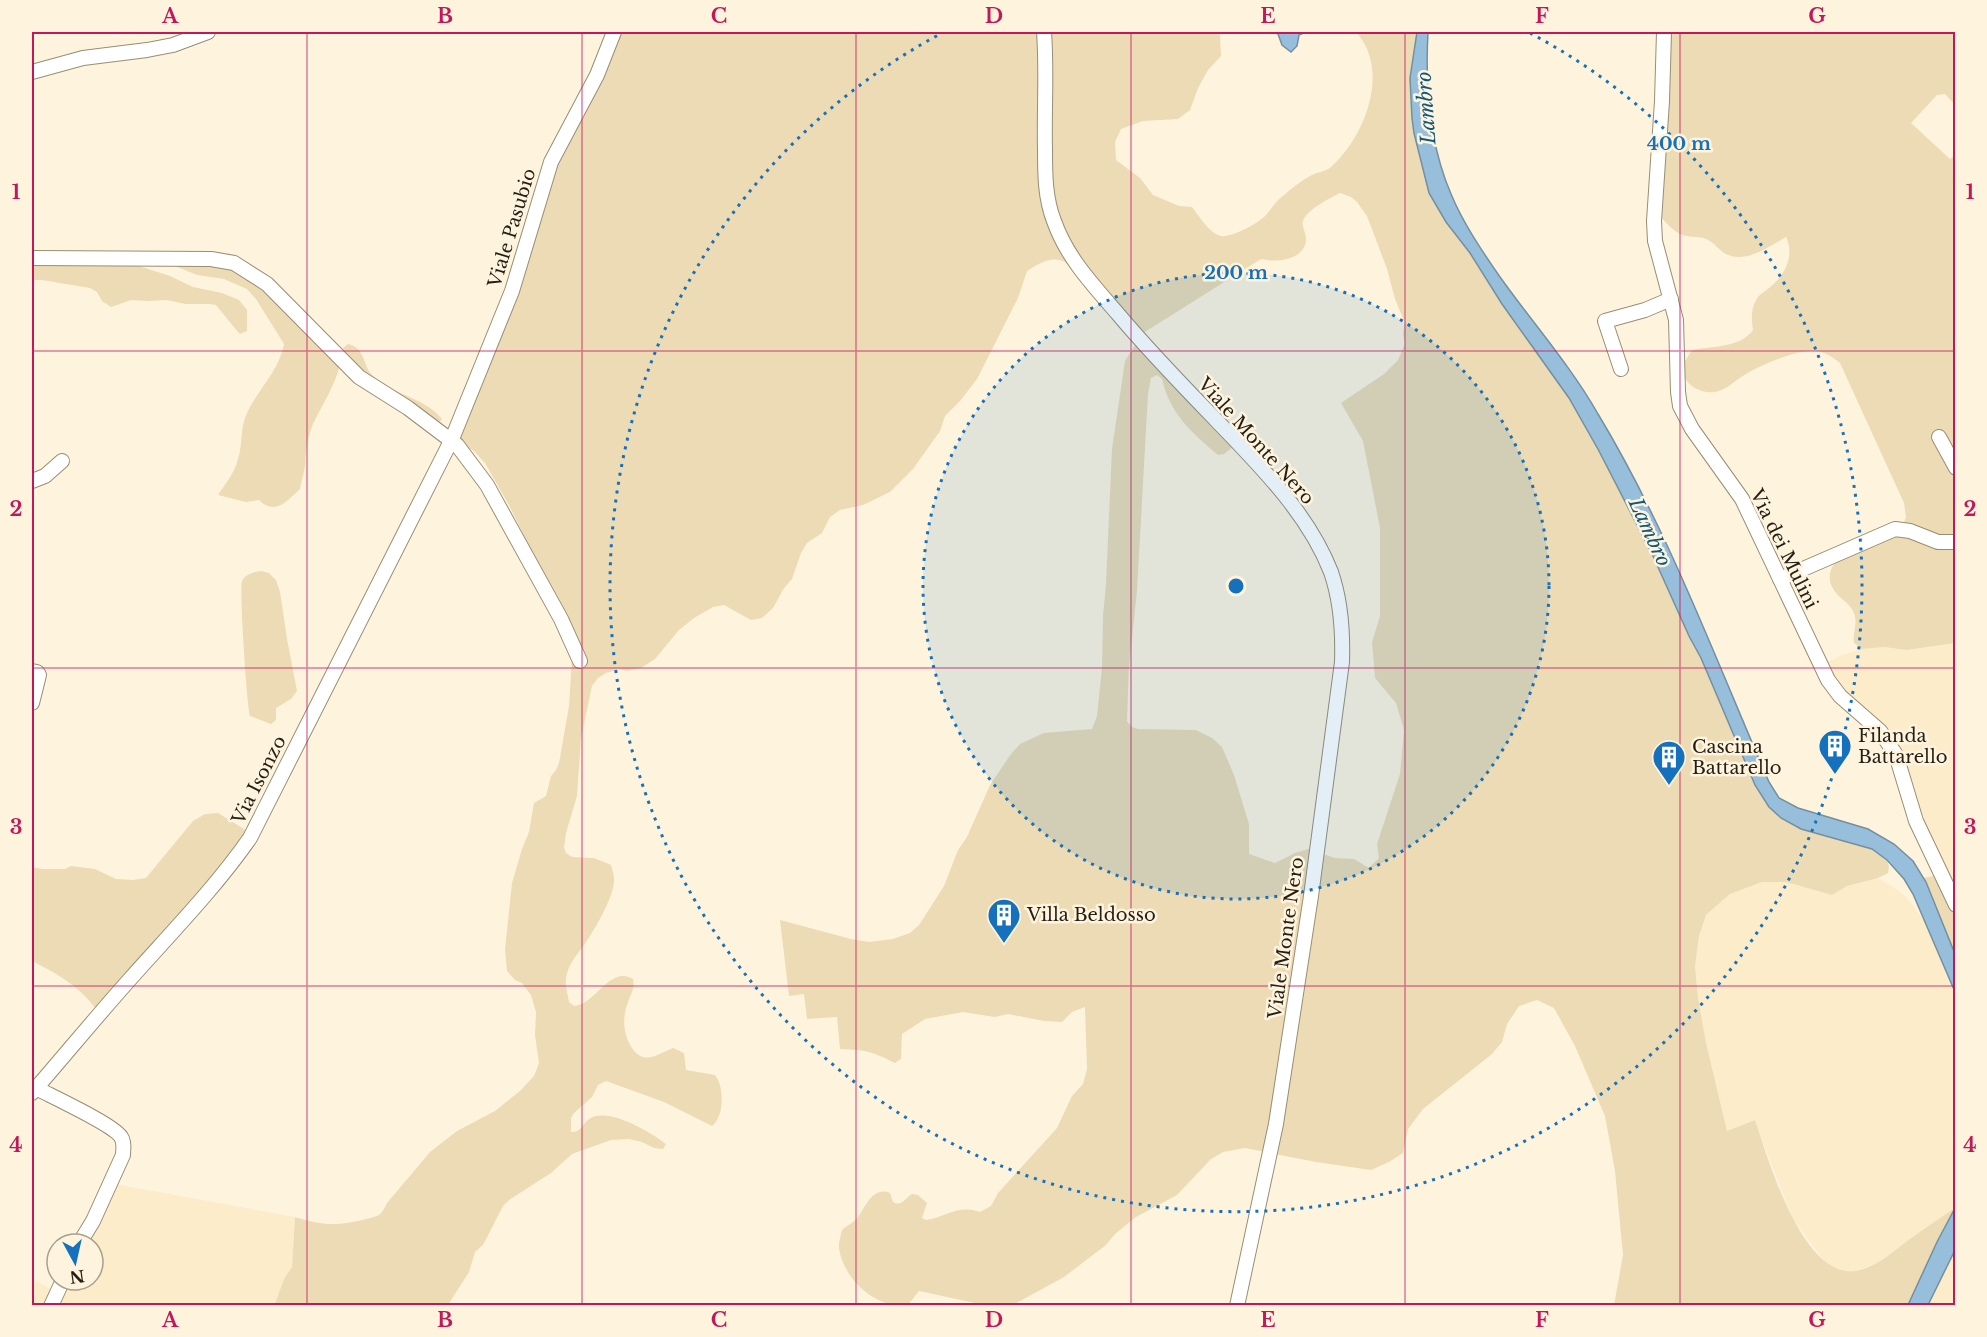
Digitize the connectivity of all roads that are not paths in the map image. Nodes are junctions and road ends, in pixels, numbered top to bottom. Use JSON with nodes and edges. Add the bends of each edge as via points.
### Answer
{"nodes":[{"id":1,"x":208,"y":32,"type":"edge"},
{"id":2,"x":614,"y":32,"type":"edge"},
{"id":3,"x":1044,"y":32,"type":"edge"},
{"id":4,"x":1664,"y":32,"type":"edge"},
{"id":5,"x":32,"y":72,"type":"edge"},
{"id":6,"x":32,"y":258,"type":"edge"},
{"id":7,"x":1671,"y":299,"type":"junction"},
{"id":8,"x":1621,"y":369,"type":"dead end"},
{"id":9,"x":1939,"y":437,"type":"dead end"},
{"id":10,"x":452,"y":439,"type":"junction"},
{"id":11,"x":62,"y":461,"type":"dead end"},
{"id":12,"x":1956,"y":468,"type":"edge"},
{"id":13,"x":32,"y":481,"type":"edge"},
{"id":14,"x":1956,"y":542,"type":"edge"},
{"id":15,"x":1780,"y":579,"type":"junction"},
{"id":16,"x":580,"y":661,"type":"dead end"},
{"id":17,"x":32,"y":671,"type":"edge"},
{"id":18,"x":32,"y":703,"type":"edge"},
{"id":19,"x":1956,"y":905,"type":"edge"},
{"id":20,"x":34,"y":1090,"type":"edge"},
{"id":21,"x":86,"y":1232,"type":"edge"},
{"id":22,"x":1237,"y":1305,"type":"edge"}],
"edges":[{"from":1,"to":5,"type":"street","via":[[173,45],[83,58]]},
{"from":2,"to":10,"type":"street","name":"Viale Pasubio","via":[[597,75],[551,162],[512,291]]},
{"from":3,"to":22,"type":"street","name":"Viale Monte Nero","via":[[1046,189],[1053,221],[1063,242],[1080,270],[1147,349],[1236,441],[1301,516],[1331,573],[1339,604],[1342,662],[1311,896],[1276,1124]]},
{"from":4,"to":7,"type":"street","name":"Via dei Mulini","via":[[1654,221],[1655,241]]},
{"from":6,"to":10,"type":"street","via":[[212,259],[234,263],[267,284],[359,377]]},
{"from":7,"to":8,"type":"street","via":[[1605,321]]},
{"from":7,"to":15,"type":"street","name":"Via dei Mulini","via":[[1676,320],[1680,406],[1742,499]]},
{"from":9,"to":12,"type":"street"},
{"from":10,"to":16,"type":"street","via":[[487,485]]},
{"from":10,"to":20,"type":"street","name":"Via Isonzo","via":[[250,838]]},
{"from":11,"to":13,"type":"street","via":[[45,476]]},
{"from":14,"to":15,"type":"street","via":[[1938,542],[1895,529]]},
{"from":15,"to":19,"type":"street","name":"Via dei Mulini","via":[[1840,696],[1880,730],[1896,754],[1916,821]]},
{"from":17,"to":18,"type":"street","via":[[39,675]]},
{"from":20,"to":21,"type":"street","via":[[121,1135],[123,1155]]}]}
